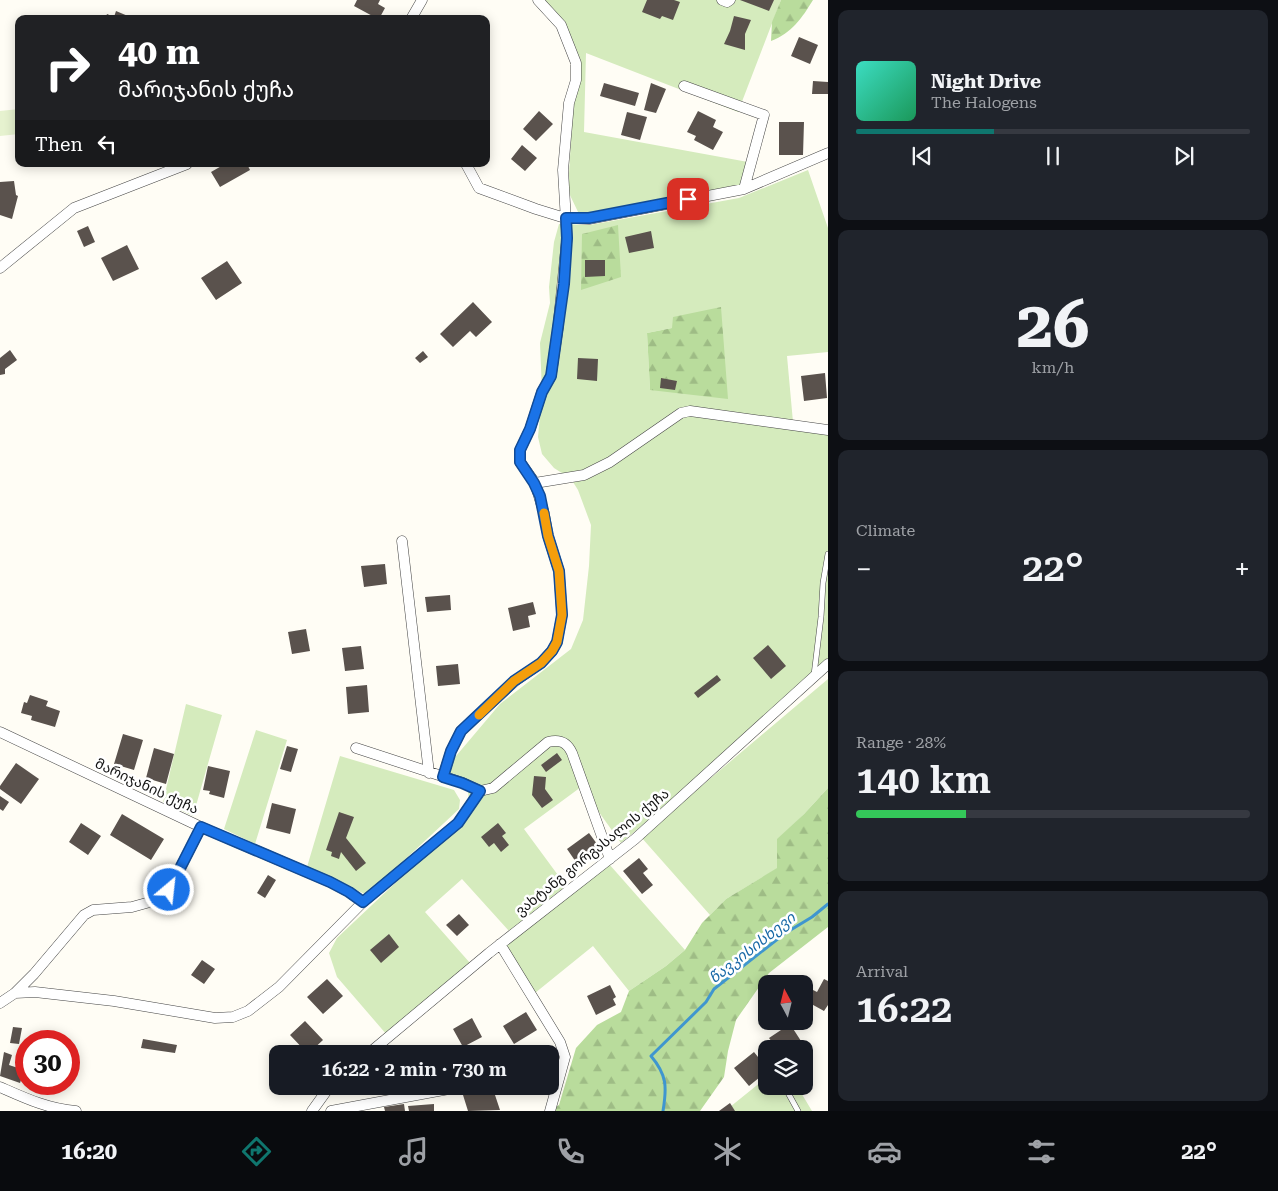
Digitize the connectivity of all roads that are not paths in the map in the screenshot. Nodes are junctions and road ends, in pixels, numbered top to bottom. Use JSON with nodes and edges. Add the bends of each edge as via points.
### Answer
{"nodes":[{"id":1,"x":422,"y":0,"type":"edge"},
{"id":2,"x":538,"y":0,"type":"edge"},
{"id":3,"x":722,"y":0,"type":"edge"},
{"id":4,"x":730,"y":0,"type":"edge"},
{"id":5,"x":413,"y":15,"type":"edge"},
{"id":6,"x":684,"y":86,"type":"dead end"},
{"id":7,"x":828,"y":153,"type":"edge"},
{"id":8,"x":179,"y":167,"type":"edge"},
{"id":9,"x":468,"y":167,"type":"edge"},
{"id":10,"x":744,"y":189,"type":"junction"},
{"id":11,"x":566,"y":218,"type":"junction"},
{"id":12,"x":0,"y":268,"type":"edge"},
{"id":13,"x":828,"y":430,"type":"edge"},
{"id":14,"x":534,"y":483,"type":"junction"},
{"id":15,"x":402,"y":541,"type":"dead end"},
{"id":16,"x":828,"y":554,"type":"edge"},
{"id":17,"x":828,"y":664,"type":"edge"},
{"id":18,"x":814,"y":678,"type":"junction"},
{"id":19,"x":0,"y":732,"type":"edge"},
{"id":20,"x":356,"y":748,"type":"dead end"},
{"id":21,"x":429,"y":773,"type":"junction"},
{"id":22,"x":443,"y":777,"type":"junction"},
{"id":23,"x":480,"y":791,"type":"junction"},
{"id":24,"x":201,"y":827,"type":"junction"},
{"id":25,"x":610,"y":859,"type":"junction"},
{"id":26,"x":363,"y":902,"type":"junction"},
{"id":27,"x":500,"y":944,"type":"junction"},
{"id":28,"x":15,"y":993,"type":"junction"},
{"id":29,"x":0,"y":1003,"type":"edge"},
{"id":30,"x":379,"y":1045,"type":"edge"},
{"id":31,"x":0,"y":1087,"type":"edge"},
{"id":32,"x":324,"y":1095,"type":"edge"},
{"id":33,"x":417,"y":1095,"type":"edge"},
{"id":34,"x":789,"y":1095,"type":"edge"},
{"id":35,"x":76,"y":1111,"type":"edge"},
{"id":36,"x":312,"y":1111,"type":"edge"},
{"id":37,"x":331,"y":1111,"type":"edge"},
{"id":38,"x":550,"y":1111,"type":"edge"},
{"id":39,"x":798,"y":1111,"type":"edge"}],
"edges":[{"from":1,"to":5,"type":"street"},
{"from":2,"to":11,"type":"street","via":[[561,25],[576,62],[563,170]]},
{"from":3,"to":4,"type":"street"},
{"from":6,"to":10,"type":"street","via":[[764,116]]},
{"from":7,"to":10,"type":"street"},
{"from":8,"to":12,"type":"street","via":[[74,208]]},
{"from":9,"to":11,"type":"street","via":[[480,188]]},
{"from":10,"to":11,"type":"street","via":[[589,218]]},
{"from":11,"to":14,"type":"street","via":[[564,284],[551,376],[520,450],[520,462]]},
{"from":13,"to":14,"type":"street","via":[[690,411],[681,413],[610,462],[584,475]]},
{"from":14,"to":22,"type":"street","via":[[559,571],[562,615],[557,642],[541,663],[514,681],[461,731]]},
{"from":15,"to":21,"type":"street"},
{"from":16,"to":18,"type":"lane"},
{"from":17,"to":18,"type":"street","name":"ვახტანგ გორგასალის ქუჩა"},
{"from":18,"to":25,"type":"street","name":"ვახტანგ გორგასალის ქუჩა"},
{"from":19,"to":24,"type":"street","name":"მარიჯანის ქუჩა"},
{"from":20,"to":21,"type":"street"},
{"from":21,"to":22,"type":"street"},
{"from":22,"to":23,"type":"street"},
{"from":23,"to":25,"type":"street","via":[[493,788],[548,742],[563,742],[572,753]]},
{"from":23,"to":26,"type":"street","via":[[458,823]]},
{"from":24,"to":26,"type":"street","name":"მარიჯანის ქუჩა","via":[[330,882]]},
{"from":24,"to":28,"type":"street","via":[[169,890],[157,900],[132,907],[93,910],[84,915]]},
{"from":25,"to":27,"type":"street","name":"ვახტანგ გორგასალის ქუჩა"},
{"from":26,"to":28,"type":"street","via":[[279,987],[248,1011],[233,1017],[215,1018],[35,992]]},
{"from":27,"to":30,"type":"street","name":"ვახტანგ გორგასალის ქუჩა"},
{"from":27,"to":38,"type":"street","via":[[560,1042],[565,1057]]},
{"from":28,"to":29,"type":"street"},
{"from":31,"to":35,"type":"street","via":[[38,1104]]},
{"from":32,"to":36,"type":"street"},
{"from":33,"to":37,"type":"street"},
{"from":34,"to":39,"type":"lane"}]}
